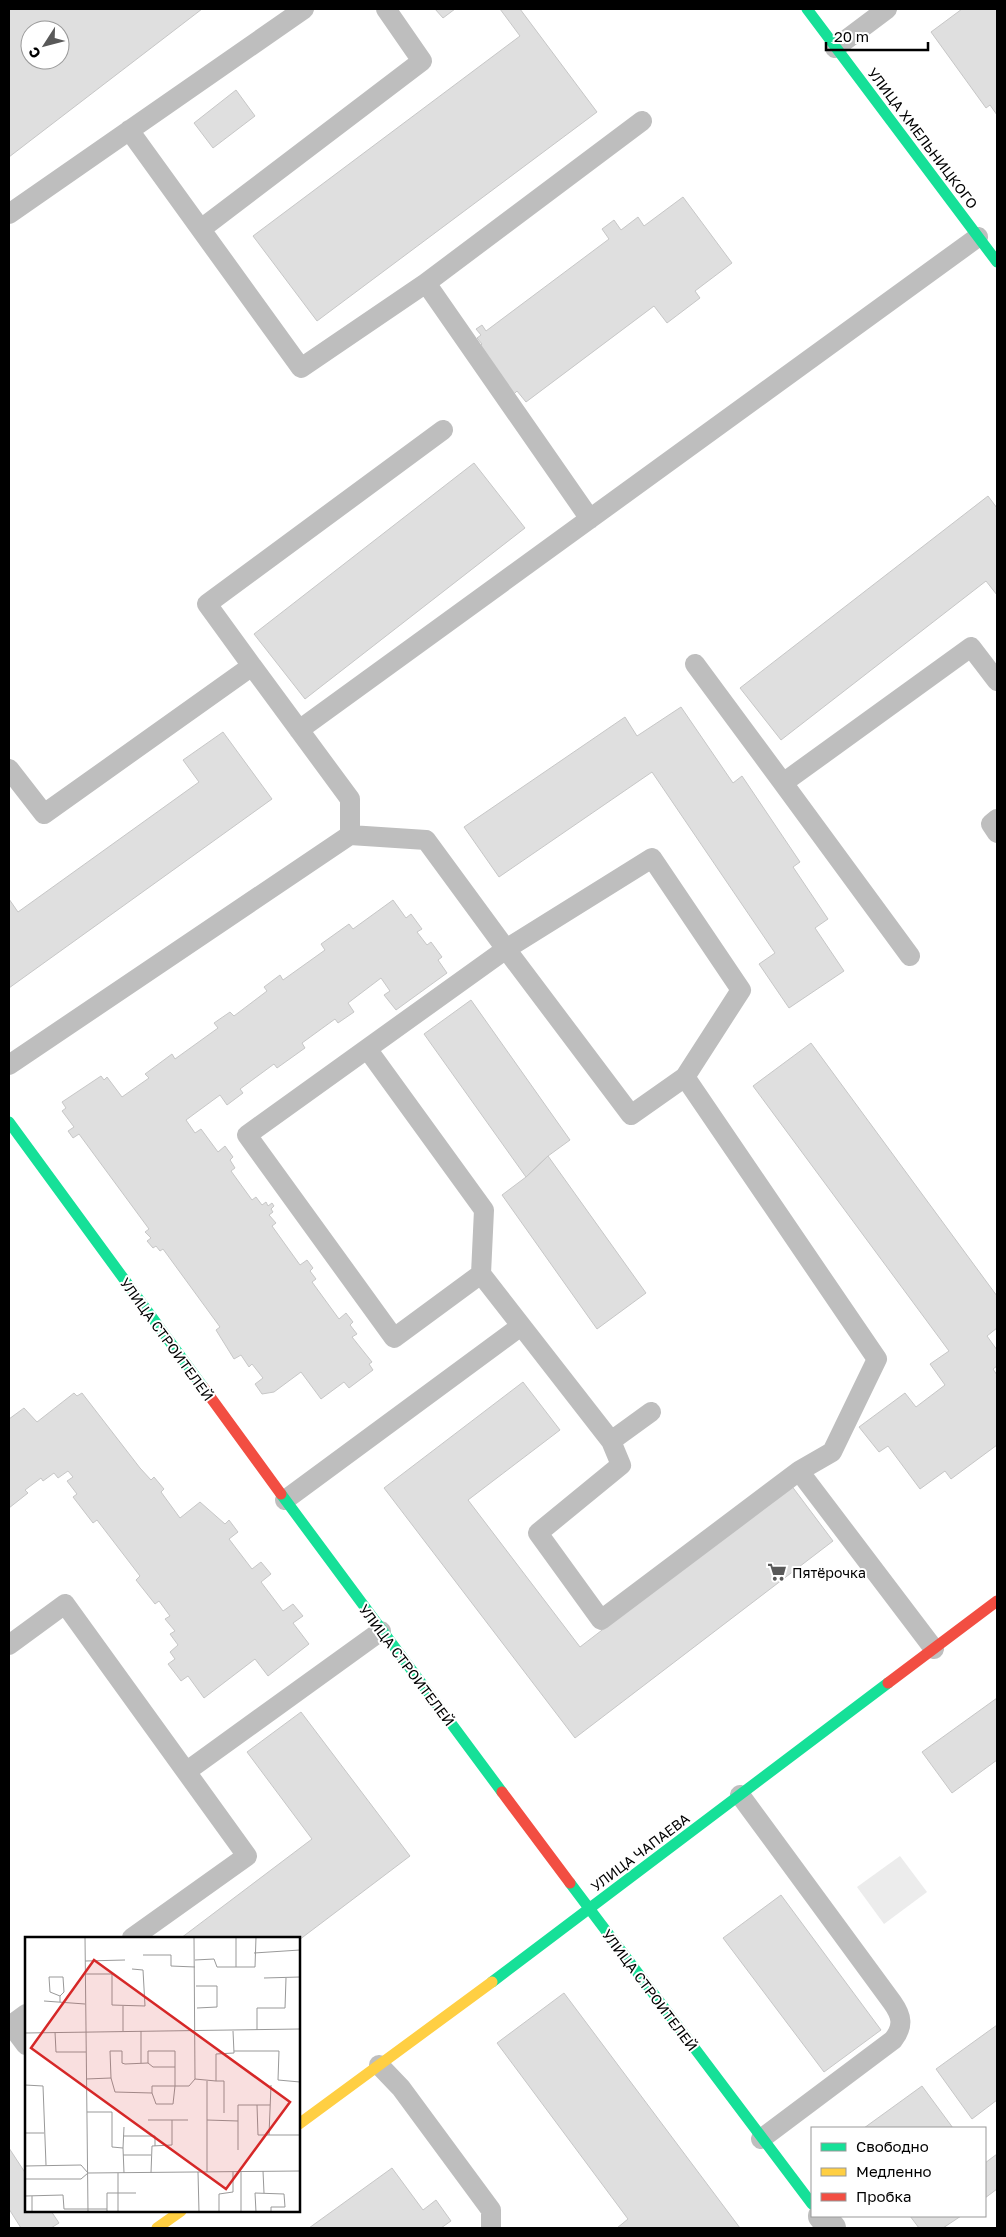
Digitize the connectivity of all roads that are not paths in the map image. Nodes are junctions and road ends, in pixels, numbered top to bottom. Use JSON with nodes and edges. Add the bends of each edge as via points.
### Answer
{"nodes":[{"id":1,"x":304,"y":9,"type":"edge"},
{"id":2,"x":386,"y":9,"type":"edge"},
{"id":3,"x":807,"y":9,"type":"edge"},
{"id":4,"x":887,"y":9,"type":"edge"},
{"id":5,"x":835,"y":48,"type":"junction"},
{"id":6,"x":642,"y":122,"type":"dead end"},
{"id":7,"x":129,"y":130,"type":"junction"},
{"id":8,"x":9,"y":214,"type":"edge"},
{"id":9,"x":200,"y":228,"type":"junction"},
{"id":10,"x":978,"y":237,"type":"junction"},
{"id":11,"x":997,"y":262,"type":"edge"},
{"id":12,"x":426,"y":283,"type":"junction"},
{"id":13,"x":443,"y":430,"type":"dead end"},
{"id":14,"x":590,"y":519,"type":"junction"},
{"id":15,"x":695,"y":664,"type":"dead end"},
{"id":16,"x":252,"y":666,"type":"junction"},
{"id":17,"x":997,"y":681,"type":"edge"},
{"id":18,"x":299,"y":730,"type":"junction"},
{"id":19,"x":9,"y":769,"type":"edge"},
{"id":20,"x":783,"y":783,"type":"junction"},
{"id":21,"x":997,"y":819,"type":"edge"},
{"id":22,"x":997,"y":833,"type":"edge"},
{"id":23,"x":350,"y":835,"type":"junction"},
{"id":24,"x":506,"y":948,"type":"junction"},
{"id":25,"x":910,"y":956,"type":"dead end"},
{"id":26,"x":368,"y":1050,"type":"junction"},
{"id":27,"x":9,"y":1065,"type":"edge"},
{"id":28,"x":685,"y":1077,"type":"junction"},
{"id":29,"x":9,"y":1122,"type":"edge"},
{"id":30,"x":481,"y":1274,"type":"junction"},
{"id":31,"x":521,"y":1326,"type":"junction"},
{"id":32,"x":651,"y":1412,"type":"dead end"},
{"id":33,"x":611,"y":1441,"type":"junction"},
{"id":34,"x":799,"y":1471,"type":"junction"},
{"id":35,"x":285,"y":1500,"type":"junction"},
{"id":36,"x":997,"y":1602,"type":"edge"},
{"id":37,"x":381,"y":1630,"type":"junction"},
{"id":38,"x":9,"y":1645,"type":"edge"},
{"id":39,"x":934,"y":1649,"type":"junction"},
{"id":40,"x":187,"y":1771,"type":"junction"},
{"id":41,"x":740,"y":1795,"type":"junction"},
{"id":42,"x":590,"y":1909,"type":"junction"},
{"id":43,"x":133,"y":1937,"type":"edge"},
{"id":44,"x":25,"y":2015,"type":"edge"},
{"id":45,"x":25,"y":2044,"type":"edge"},
{"id":46,"x":379,"y":2065,"type":"junction"},
{"id":47,"x":300,"y":2123,"type":"edge"},
{"id":48,"x":761,"y":2139,"type":"junction"},
{"id":49,"x":811,"y":2203,"type":"edge"},
{"id":50,"x":179,"y":2212,"type":"edge"},
{"id":51,"x":823,"y":2217,"type":"edge"},
{"id":52,"x":156,"y":2222,"type":"edge"},
{"id":53,"x":491,"y":2228,"type":"edge"},
{"id":54,"x":832,"y":2228,"type":"edge"}],
"edges":[{"from":1,"to":7,"type":"lane"},
{"from":2,"to":9,"type":"lane","via":[[422,60]]},
{"from":3,"to":5,"type":"street","name":"УЛИЦА ХМЕЛЬНИЦКОГО"},
{"from":4,"to":5,"type":"lane"},
{"from":5,"to":10,"type":"street","name":"УЛИЦА ХМЕЛЬНИЦКОГО"},
{"from":6,"to":12,"type":"lane"},
{"from":7,"to":8,"type":"lane"},
{"from":7,"to":9,"type":"lane"},
{"from":9,"to":12,"type":"lane","via":[[301,368]]},
{"from":10,"to":11,"type":"street","name":"УЛИЦА ХМЕЛЬНИЦКОГО"},
{"from":10,"to":14,"type":"lane"},
{"from":12,"to":14,"type":"lane"},
{"from":13,"to":16,"type":"lane","via":[[207,604]]},
{"from":14,"to":18,"type":"lane"},
{"from":15,"to":20,"type":"lane"},
{"from":16,"to":18,"type":"lane"},
{"from":16,"to":19,"type":"lane","via":[[44,814]]},
{"from":17,"to":20,"type":"lane","via":[[971,647]]},
{"from":18,"to":23,"type":"lane","via":[[350,799]]},
{"from":20,"to":25,"type":"lane"},
{"from":21,"to":22,"type":"lane","via":[[991,824]]},
{"from":23,"to":24,"type":"lane","via":[[426,840]]},
{"from":23,"to":27,"type":"lane"},
{"from":24,"to":26,"type":"lane"},
{"from":24,"to":28,"type":"lane","via":[[631,1115]]},
{"from":24,"to":28,"type":"lane","via":[[652,858],[741,990]]},
{"from":26,"to":30,"type":"lane","via":[[484,1210]]},
{"from":26,"to":30,"type":"lane","via":[[246,1135],[394,1338]]},
{"from":28,"to":34,"type":"lane","via":[[877,1359],[832,1452]]},
{"from":29,"to":35,"type":"street","name":"УЛИЦА СТРОИТЕЛЕЙ"},
{"from":30,"to":31,"type":"lane"},
{"from":31,"to":33,"type":"lane"},
{"from":31,"to":35,"type":"lane"},
{"from":32,"to":33,"type":"lane"},
{"from":33,"to":34,"type":"lane","via":[[621,1466],[538,1533],[601,1620]]},
{"from":34,"to":39,"type":"lane"},
{"from":35,"to":37,"type":"street","name":"УЛИЦА СТРОИТЕЛЕЙ"},
{"from":36,"to":39,"type":"street","name":"УЛИЦА ЧАПАЕВА"},
{"from":37,"to":40,"type":"lane"},
{"from":37,"to":42,"type":"street","name":"УЛИЦА СТРОИТЕЛЕЙ"},
{"from":38,"to":40,"type":"lane","via":[[65,1604]]},
{"from":39,"to":41,"type":"street","name":"УЛИЦА ЧАПАЕВА"},
{"from":40,"to":43,"type":"lane","via":[[247,1856]]},
{"from":41,"to":42,"type":"street","name":"УЛИЦА ЧАПАЕВА"},
{"from":41,"to":48,"type":"lane","via":[[892,2002],[902,2024],[893,2040]]},
{"from":42,"to":46,"type":"street","name":"УЛИЦА ЧАПАЕВА"},
{"from":42,"to":48,"type":"street","name":"УЛИЦА СТРОИТЕЛЕЙ"},
{"from":44,"to":45,"type":"lane","via":[[11,2025]]},
{"from":46,"to":47,"type":"street","name":"УЛИЦА ЧАПАЕВА"},
{"from":46,"to":53,"type":"lane","via":[[492,2210]]},
{"from":48,"to":49,"type":"street","name":"УЛИЦА СТРОИТЕЛЕЙ"},
{"from":50,"to":52,"type":"street"},
{"from":51,"to":54,"type":"street"}]}
